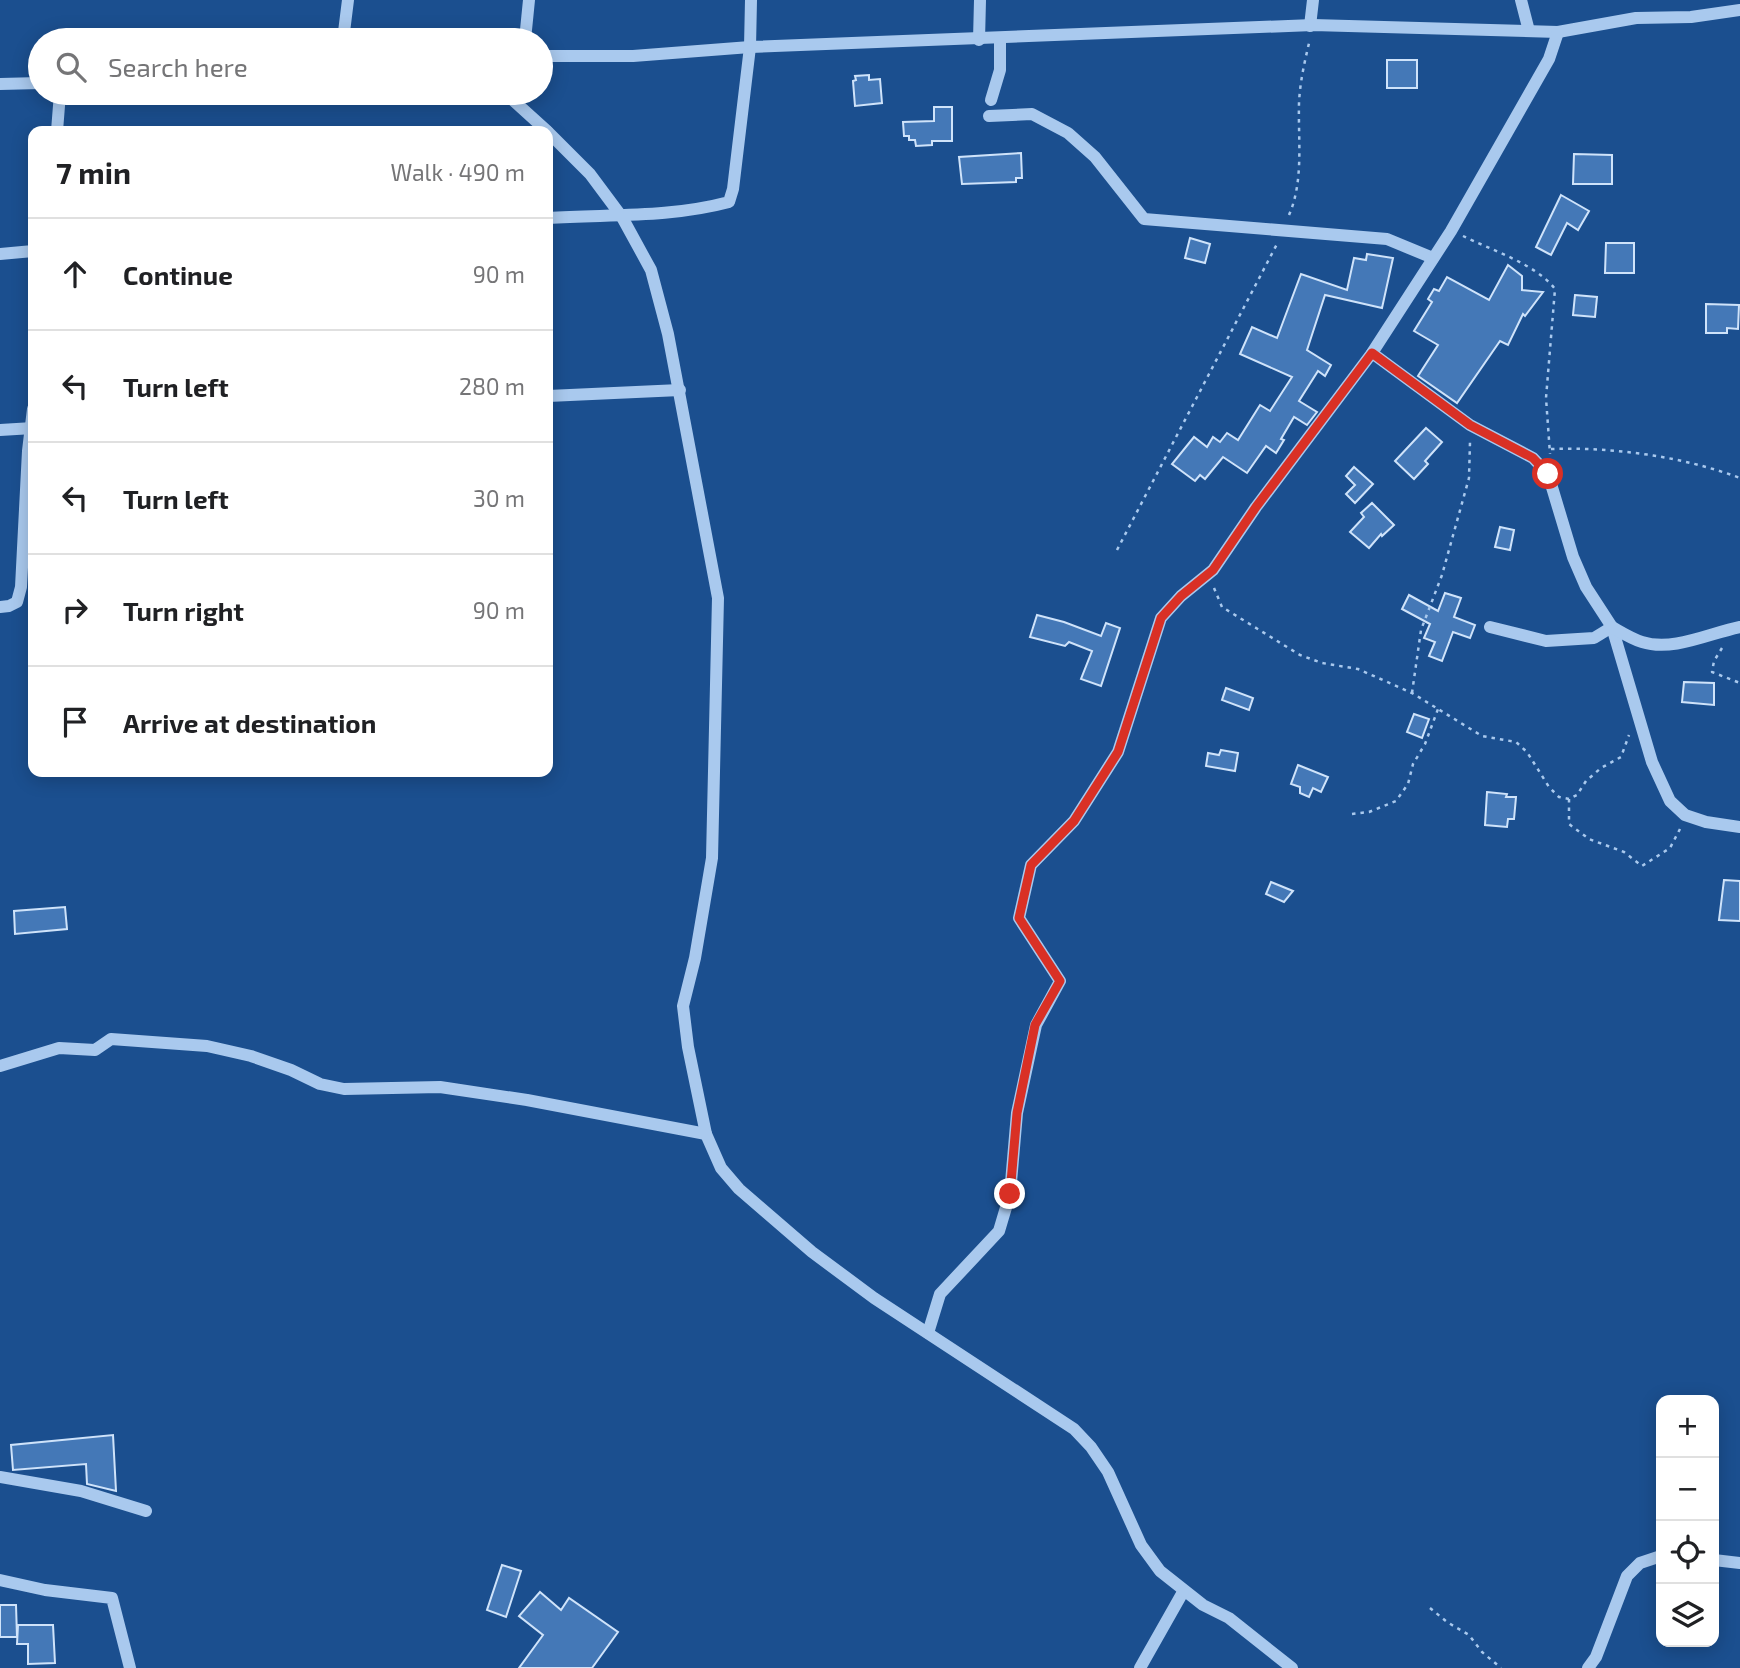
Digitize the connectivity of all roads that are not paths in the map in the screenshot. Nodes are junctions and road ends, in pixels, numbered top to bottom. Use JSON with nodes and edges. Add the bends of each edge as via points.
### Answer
{"nodes":[{"id":1,"x":348,"y":0,"type":"edge"},
{"id":2,"x":529,"y":0,"type":"edge"},
{"id":3,"x":751,"y":0,"type":"edge"},
{"id":4,"x":980,"y":0,"type":"edge"},
{"id":5,"x":1313,"y":0,"type":"edge"},
{"id":6,"x":1521,"y":0,"type":"edge"},
{"id":7,"x":1740,"y":10,"type":"edge"},
{"id":8,"x":1311,"y":25,"type":"junction"},
{"id":9,"x":344,"y":28,"type":"edge"},
{"id":10,"x":526,"y":28,"type":"edge"},
{"id":11,"x":1529,"y":31,"type":"junction"},
{"id":12,"x":1558,"y":32,"type":"junction"},
{"id":13,"x":1000,"y":39,"type":"junction"},
{"id":14,"x":979,"y":40,"type":"junction"},
{"id":15,"x":750,"y":47,"type":"junction"},
{"id":16,"x":553,"y":56,"type":"edge"},
{"id":17,"x":28,"y":83,"type":"edge"},
{"id":18,"x":0,"y":84,"type":"edge"},
{"id":19,"x":991,"y":100,"type":"dead end"},
{"id":20,"x":59,"y":105,"type":"edge"},
{"id":21,"x":518,"y":105,"type":"edge"},
{"id":22,"x":989,"y":116,"type":"dead end"},
{"id":23,"x":57,"y":126,"type":"edge"},
{"id":24,"x":541,"y":126,"type":"edge"},
{"id":25,"x":553,"y":138,"type":"edge"},
{"id":26,"x":622,"y":217,"type":"junction"},
{"id":27,"x":553,"y":218,"type":"edge"},
{"id":28,"x":28,"y":251,"type":"edge"},
{"id":29,"x":0,"y":254,"type":"edge"},
{"id":30,"x":1433,"y":258,"type":"junction"},
{"id":31,"x":1372,"y":353,"type":"junction"},
{"id":32,"x":680,"y":390,"type":"junction"},
{"id":33,"x":553,"y":396,"type":"edge"},
{"id":34,"x":28,"y":428,"type":"edge"},
{"id":35,"x":0,"y":430,"type":"edge"},
{"id":36,"x":28,"y":486,"type":"edge"},
{"id":37,"x":0,"y":607,"type":"edge"},
{"id":38,"x":1490,"y":627,"type":"dead end"},
{"id":39,"x":1612,"y":627,"type":"junction"},
{"id":40,"x":1740,"y":627,"type":"edge"},
{"id":41,"x":1740,"y":827,"type":"edge"},
{"id":42,"x":0,"y":1066,"type":"edge"},
{"id":43,"x":706,"y":1134,"type":"junction"},
{"id":44,"x":928,"y":1334,"type":"junction"},
{"id":45,"x":0,"y":1477,"type":"edge"},
{"id":46,"x":146,"y":1511,"type":"dead end"},
{"id":47,"x":1656,"y":1558,"type":"edge"},
{"id":48,"x":1719,"y":1561,"type":"edge"},
{"id":49,"x":1740,"y":1563,"type":"edge"},
{"id":50,"x":0,"y":1580,"type":"edge"},
{"id":51,"x":1183,"y":1592,"type":"junction"},
{"id":52,"x":130,"y":1668,"type":"edge"},
{"id":53,"x":1140,"y":1668,"type":"edge"},
{"id":54,"x":1292,"y":1668,"type":"edge"},
{"id":55,"x":1588,"y":1668,"type":"edge"}],
"edges":[{"from":1,"to":9,"type":"street"},
{"from":2,"to":10,"type":"street"},
{"from":3,"to":15,"type":"street"},
{"from":4,"to":14,"type":"street"},
{"from":5,"to":8,"type":"street"},
{"from":6,"to":11,"type":"street"},
{"from":7,"to":12,"type":"street","via":[[1636,19]]},
{"from":8,"to":11,"type":"street"},
{"from":8,"to":13,"type":"street"},
{"from":11,"to":12,"type":"street"},
{"from":12,"to":30,"type":"street","via":[[1549,59]]},
{"from":13,"to":14,"type":"street"},
{"from":13,"to":19,"type":"street","via":[[1000,70]]},
{"from":14,"to":15,"type":"street"},
{"from":15,"to":16,"type":"street","via":[[633,56]]},
{"from":15,"to":26,"type":"street","via":[[729,202]]},
{"from":17,"to":18,"type":"street"},
{"from":20,"to":23,"type":"street"},
{"from":21,"to":24,"type":"street"},
{"from":22,"to":30,"type":"street","via":[[1032,114],[1068,133],[1095,157],[1144,219],[1387,239]]},
{"from":25,"to":26,"type":"street","via":[[590,174]]},
{"from":26,"to":27,"type":"street"},
{"from":26,"to":32,"type":"street","via":[[651,270]]},
{"from":28,"to":29,"type":"street"},
{"from":30,"to":31,"type":"street"},
{"from":31,"to":39,"type":"street","via":[[1470,425],[1533,458],[1548,474],[1573,557]]},
{"from":31,"to":44,"type":"street","via":[[1213,570],[1161,618],[1118,752],[1074,821],[1031,865],[1019,918],[1060,981],[1035,1025],[1017,1113],[1010,1194],[999,1231],[940,1294]]},
{"from":32,"to":33,"type":"street"},
{"from":32,"to":43,"type":"street","via":[[718,597],[712,858],[683,1006]]},
{"from":34,"to":35,"type":"street"},
{"from":36,"to":37,"type":"street","via":[[21,587],[17,602]]},
{"from":38,"to":39,"type":"street","via":[[1546,641],[1594,638]]},
{"from":39,"to":40,"type":"street","via":[[1642,642],[1661,645]]},
{"from":39,"to":41,"type":"street","via":[[1651,762],[1670,801],[1692,818]]},
{"from":42,"to":43,"type":"street","via":[[59,1048],[96,1050],[111,1039],[145,1040],[251,1056],[344,1089],[440,1087]]},
{"from":43,"to":44,"type":"street","via":[[721,1168],[738,1189],[812,1252]]},
{"from":44,"to":51,"type":"street","via":[[1074,1429],[1108,1472],[1142,1545],[1160,1572]]},
{"from":45,"to":46,"type":"street","via":[[81,1491]]},
{"from":47,"to":55,"type":"street","via":[[1640,1563],[1628,1576]]},
{"from":48,"to":49,"type":"street"},
{"from":50,"to":52,"type":"street","via":[[45,1591],[112,1598]]},
{"from":51,"to":53,"type":"street"},
{"from":51,"to":54,"type":"street","via":[[1229,1618]]}]}
